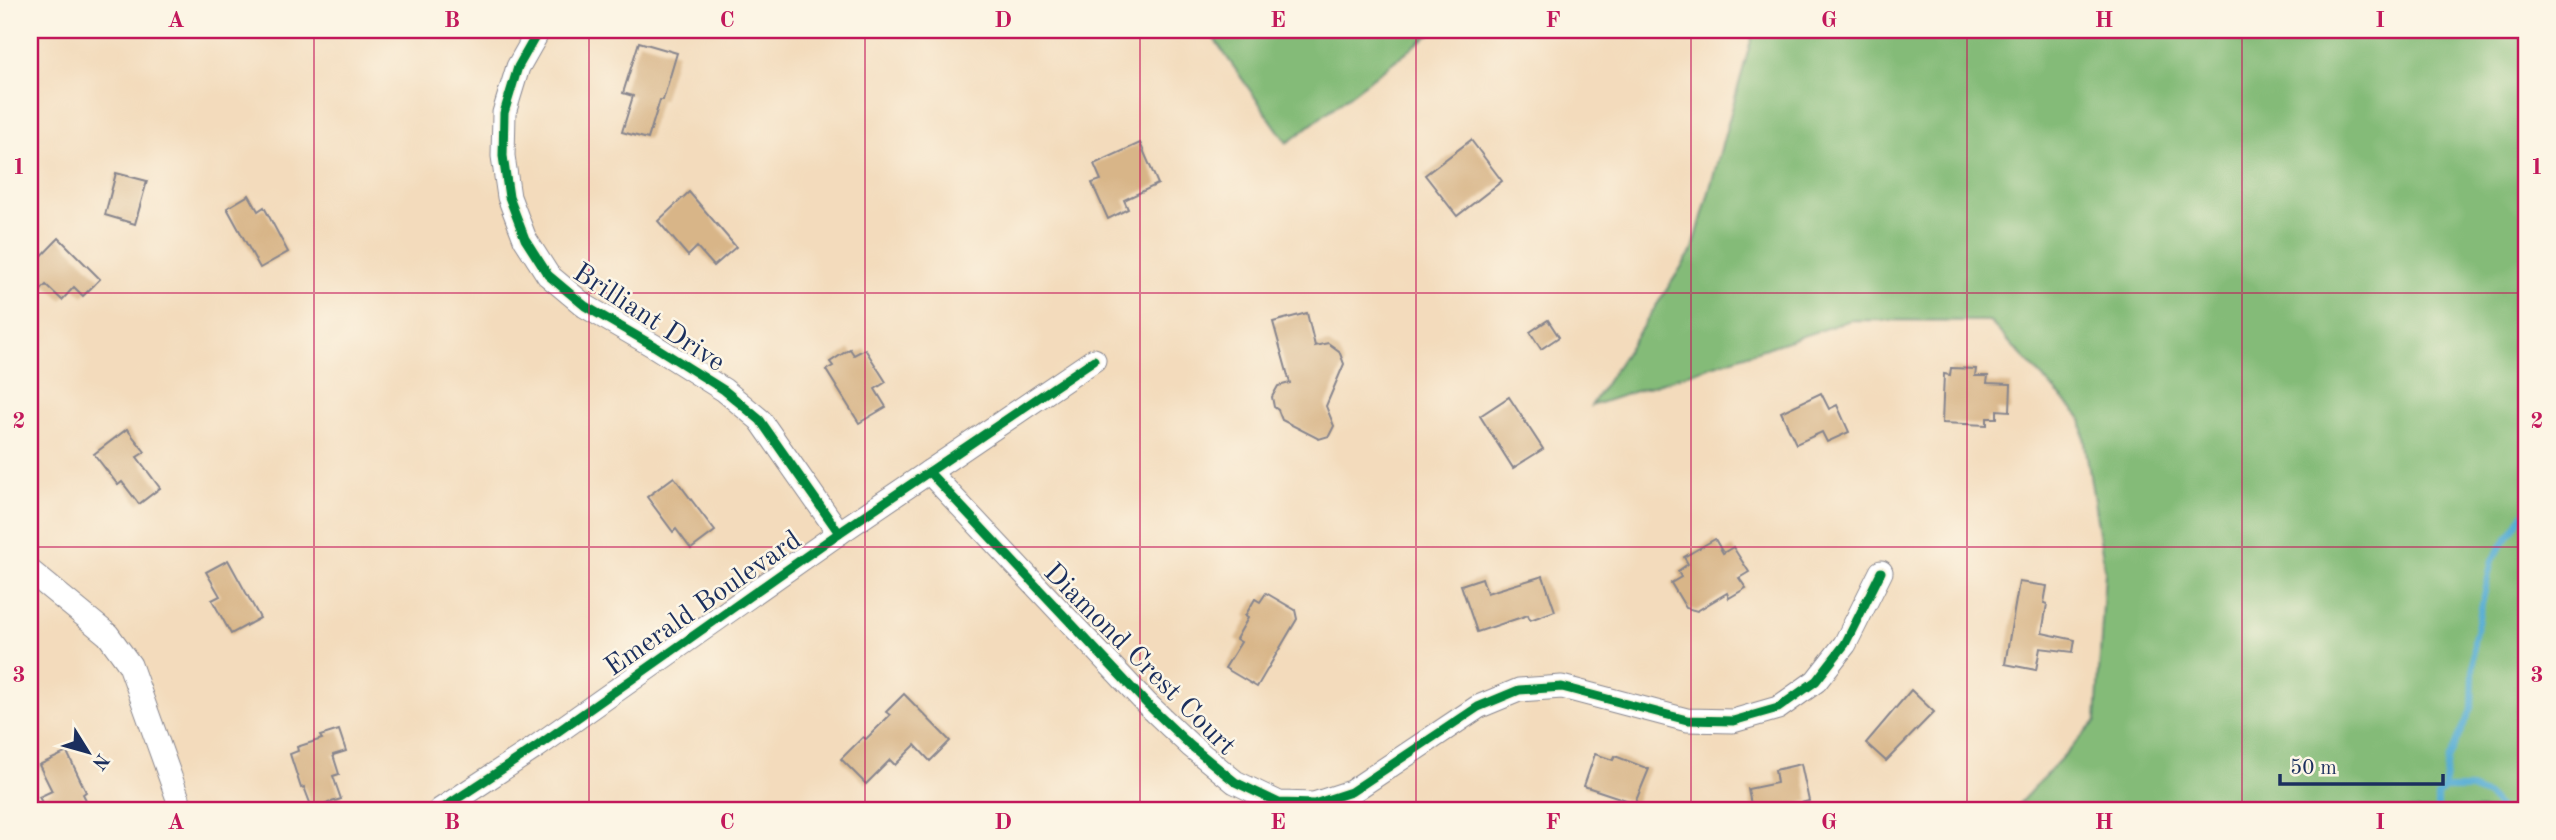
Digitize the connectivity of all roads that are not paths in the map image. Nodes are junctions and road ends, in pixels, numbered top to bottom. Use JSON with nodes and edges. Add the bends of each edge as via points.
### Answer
{"nodes":[{"id":1,"x":539,"y":30,"type":"edge"},
{"id":2,"x":1094,"y":360,"type":"dead end"},
{"id":3,"x":929,"y":472,"type":"junction"},
{"id":4,"x":839,"y":533,"type":"junction"},
{"id":5,"x":30,"y":571,"type":"edge"},
{"id":6,"x":1881,"y":572,"type":"dead end"},
{"id":7,"x":182,"y":810,"type":"edge"},
{"id":8,"x":440,"y":810,"type":"edge"}],
"edges":[{"from":1,"to":4,"type":"street","name":"Brilliant Drive","via":[[518,67],[504,113],[503,156],[509,197],[525,239],[548,275],[585,306],[724,390],[760,420]]},
{"from":2,"to":3,"type":"street","name":"Emerald Boulevard"},
{"from":3,"to":4,"type":"street","name":"Emerald Boulevard"},
{"from":3,"to":6,"type":"street","name":"Diamond Crest Court","via":[[1190,745],[1235,782],[1279,803],[1314,804],[1351,792],[1478,707],[1519,690],[1562,687],[1687,720],[1733,721],[1778,708],[1816,681],[1845,644]]},
{"from":4,"to":8,"type":"street","name":"Emerald Boulevard"},
{"from":5,"to":7,"type":"street","via":[[108,635],[130,665]]}]}
